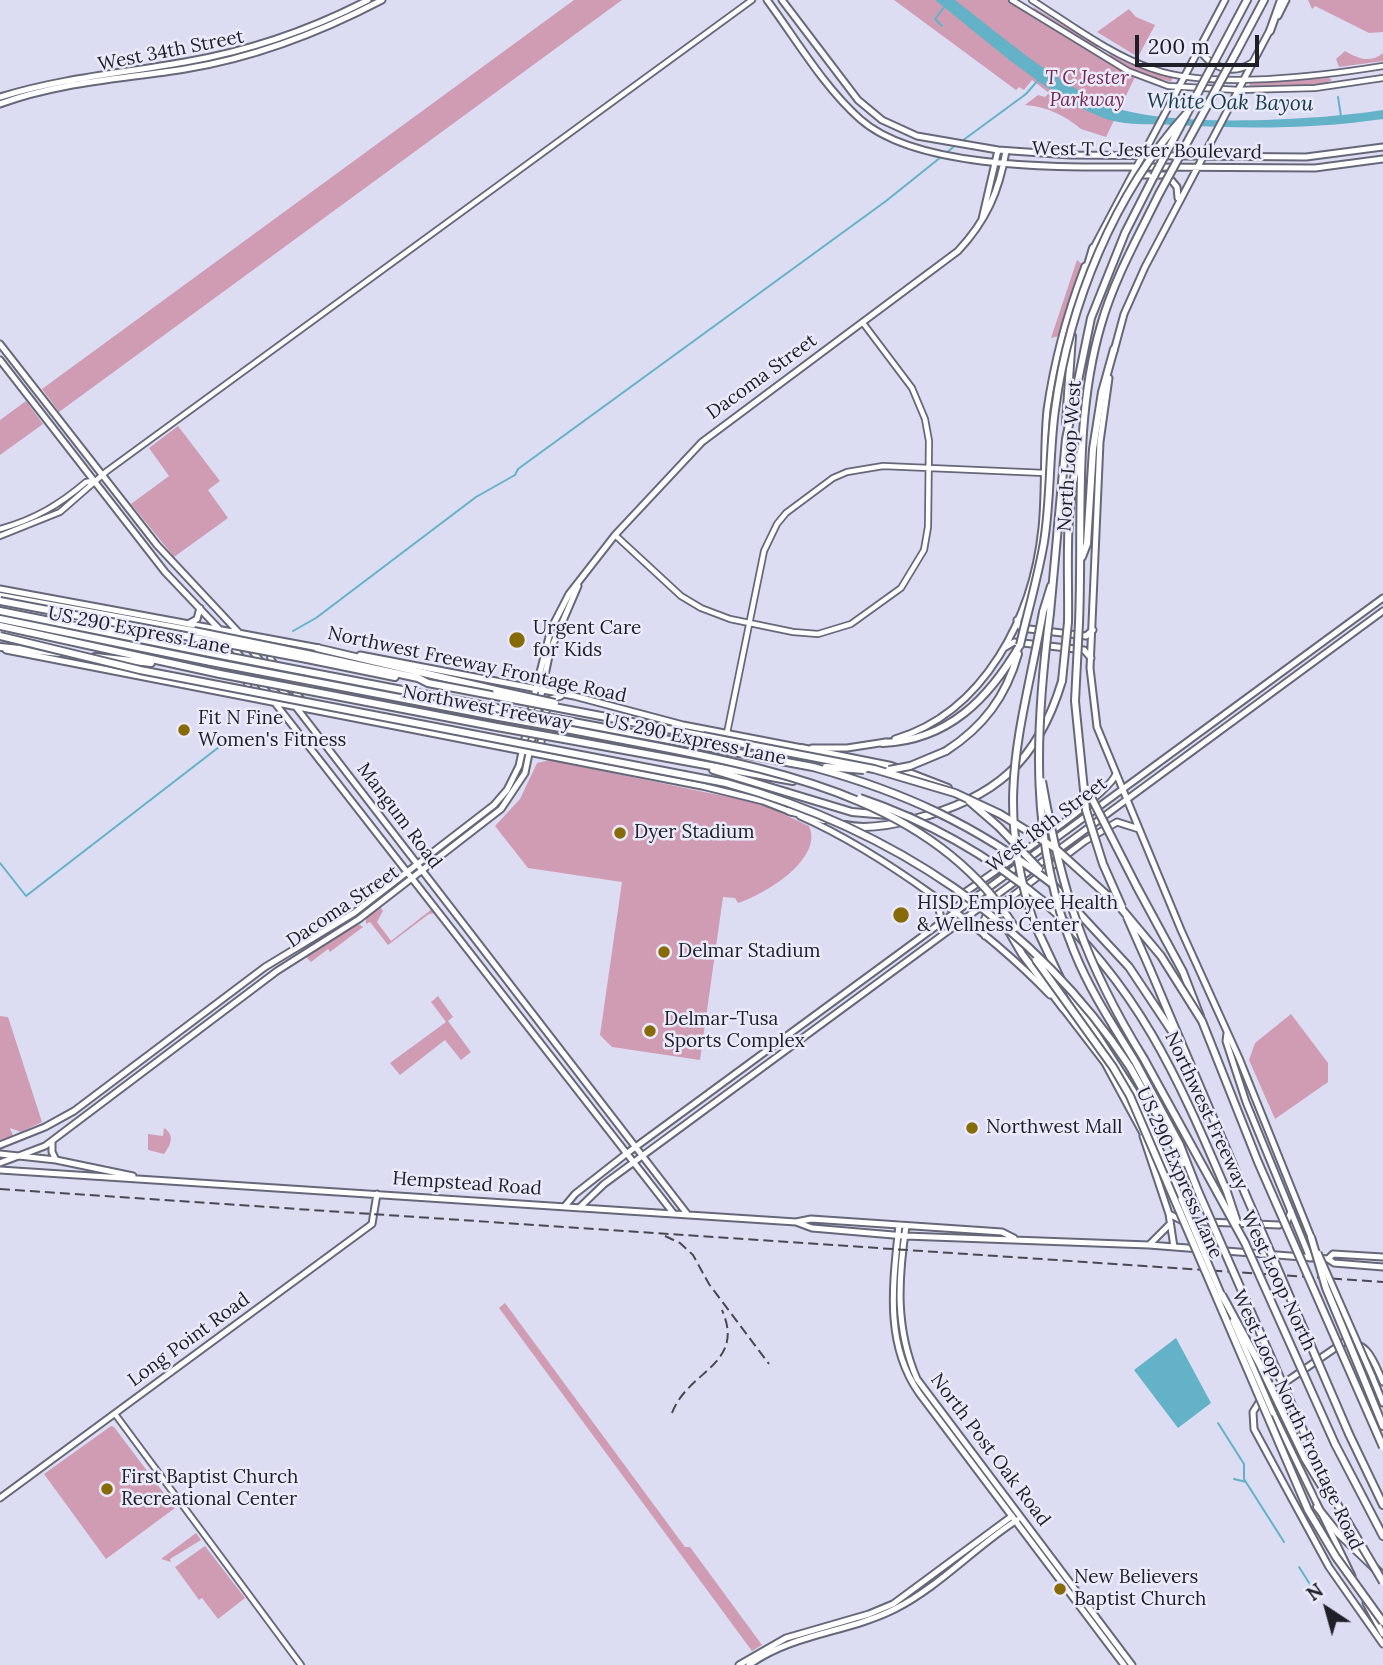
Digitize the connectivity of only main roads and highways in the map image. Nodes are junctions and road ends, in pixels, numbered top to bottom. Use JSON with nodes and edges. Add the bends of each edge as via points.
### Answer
{"nodes":[{"id":1,"x":368,"y":0,"type":"edge"},
{"id":2,"x":382,"y":0,"type":"edge"},
{"id":3,"x":767,"y":0,"type":"edge"},
{"id":4,"x":782,"y":0,"type":"edge"},
{"id":5,"x":1225,"y":0,"type":"edge"},
{"id":6,"x":1247,"y":0,"type":"edge"},
{"id":7,"x":1264,"y":0,"type":"edge"},
{"id":8,"x":1280,"y":0,"type":"edge"},
{"id":9,"x":1286,"y":0,"type":"edge"},
{"id":10,"x":361,"y":7,"type":"junction"},
{"id":11,"x":1270,"y":30,"type":"junction"},
{"id":12,"x":1199,"y":47,"type":"junction"},
{"id":13,"x":1254,"y":62,"type":"junction"},
{"id":14,"x":80,"y":81,"type":"junction"},
{"id":15,"x":0,"y":97,"type":"edge"},
{"id":16,"x":0,"y":103,"type":"edge"},
{"id":17,"x":1186,"y":114,"type":"junction"},
{"id":18,"x":1383,"y":147,"type":"edge"},
{"id":19,"x":998,"y":150,"type":"junction"},
{"id":20,"x":1006,"y":151,"type":"junction"},
{"id":21,"x":1070,"y":155,"type":"junction"},
{"id":22,"x":1141,"y":155,"type":"junction"},
{"id":23,"x":1202,"y":157,"type":"junction"},
{"id":24,"x":1383,"y":159,"type":"edge"},
{"id":25,"x":996,"y":161,"type":"junction"},
{"id":26,"x":1004,"y":162,"type":"junction"},
{"id":27,"x":1070,"y":167,"type":"junction"},
{"id":28,"x":1136,"y":167,"type":"junction"},
{"id":29,"x":1196,"y":168,"type":"junction"},
{"id":30,"x":1128,"y":182,"type":"junction"},
{"id":31,"x":1178,"y":201,"type":"junction"},
{"id":32,"x":982,"y":219,"type":"junction"},
{"id":33,"x":1093,"y":248,"type":"junction"},
{"id":34,"x":0,"y":344,"type":"edge"},
{"id":35,"x":1114,"y":349,"type":"junction"},
{"id":36,"x":0,"y":360,"type":"edge"},
{"id":37,"x":66,"y":429,"type":"junction"},
{"id":38,"x":58,"y":434,"type":"junction"},
{"id":39,"x":1066,"y":439,"type":"junction"},
{"id":40,"x":1083,"y":446,"type":"junction"},
{"id":41,"x":138,"y":521,"type":"junction"},
{"id":42,"x":130,"y":528,"type":"junction"},
{"id":43,"x":1080,"y":562,"type":"junction"},
{"id":44,"x":0,"y":589,"type":"edge"},
{"id":45,"x":0,"y":597,"type":"edge"},
{"id":46,"x":1383,"y":598,"type":"edge"},
{"id":47,"x":200,"y":608,"type":"junction"},
{"id":48,"x":0,"y":611,"type":"edge"},
{"id":49,"x":1383,"y":611,"type":"edge"},
{"id":50,"x":1047,"y":613,"type":"junction"},
{"id":51,"x":0,"y":619,"type":"edge"},
{"id":52,"x":1017,"y":621,"type":"junction"},
{"id":53,"x":188,"y":624,"type":"junction"},
{"id":54,"x":0,"y":626,"type":"edge"},
{"id":55,"x":203,"y":628,"type":"junction"},
{"id":56,"x":1093,"y":630,"type":"junction"},
{"id":57,"x":221,"y":631,"type":"junction"},
{"id":58,"x":240,"y":634,"type":"junction"},
{"id":59,"x":0,"y":636,"type":"edge"},
{"id":60,"x":137,"y":639,"type":"junction"},
{"id":61,"x":280,"y":641,"type":"junction"},
{"id":62,"x":1020,"y":645,"type":"junction"},
{"id":63,"x":0,"y":648,"type":"edge"},
{"id":64,"x":317,"y":648,"type":"junction"},
{"id":65,"x":1315,"y":649,"type":"junction"},
{"id":66,"x":1002,"y":650,"type":"junction"},
{"id":67,"x":1320,"y":657,"type":"junction"},
{"id":68,"x":1091,"y":658,"type":"junction"},
{"id":69,"x":166,"y":663,"type":"junction"},
{"id":70,"x":428,"y":683,"type":"junction"},
{"id":71,"x":539,"y":690,"type":"junction"},
{"id":72,"x":233,"y":694,"type":"junction"},
{"id":73,"x":568,"y":695,"type":"junction"},
{"id":74,"x":274,"y":702,"type":"junction"},
{"id":75,"x":295,"y":706,"type":"junction"},
{"id":76,"x":316,"y":710,"type":"junction"},
{"id":77,"x":601,"y":716,"type":"junction"},
{"id":78,"x":309,"y":724,"type":"junction"},
{"id":79,"x":883,"y":743,"type":"junction"},
{"id":80,"x":801,"y":748,"type":"junction"},
{"id":81,"x":523,"y":752,"type":"junction"},
{"id":82,"x":530,"y":753,"type":"junction"},
{"id":83,"x":333,"y":755,"type":"junction"},
{"id":84,"x":584,"y":762,"type":"junction"},
{"id":85,"x":1159,"y":762,"type":"junction"},
{"id":86,"x":323,"y":763,"type":"junction"},
{"id":87,"x":697,"y":765,"type":"junction"},
{"id":88,"x":813,"y":767,"type":"junction"},
{"id":89,"x":1040,"y":769,"type":"junction"},
{"id":90,"x":1163,"y":772,"type":"junction"},
{"id":91,"x":1116,"y":774,"type":"junction"},
{"id":92,"x":1084,"y":784,"type":"junction"},
{"id":93,"x":1123,"y":788,"type":"junction"},
{"id":94,"x":1128,"y":799,"type":"junction"},
{"id":95,"x":789,"y":811,"type":"junction"},
{"id":96,"x":375,"y":812,"type":"junction"},
{"id":97,"x":929,"y":816,"type":"junction"},
{"id":98,"x":367,"y":818,"type":"junction"},
{"id":99,"x":1139,"y":829,"type":"junction"},
{"id":100,"x":417,"y":866,"type":"junction"},
{"id":101,"x":421,"y":872,"type":"junction"},
{"id":102,"x":410,"y":876,"type":"junction"},
{"id":103,"x":1055,"y":886,"type":"junction"},
{"id":104,"x":983,"y":887,"type":"junction"},
{"id":105,"x":938,"y":901,"type":"junction"},
{"id":106,"x":953,"y":913,"type":"junction"},
{"id":107,"x":963,"y":921,"type":"junction"},
{"id":108,"x":459,"y":922,"type":"junction"},
{"id":109,"x":940,"y":923,"type":"junction"},
{"id":110,"x":452,"y":927,"type":"junction"},
{"id":111,"x":985,"y":936,"type":"junction"},
{"id":112,"x":905,"y":950,"type":"junction"},
{"id":113,"x":911,"y":958,"type":"junction"},
{"id":114,"x":495,"y":968,"type":"junction"},
{"id":115,"x":487,"y":975,"type":"junction"},
{"id":116,"x":863,"y":981,"type":"junction"},
{"id":117,"x":869,"y":989,"type":"junction"},
{"id":118,"x":824,"y":1008,"type":"junction"},
{"id":119,"x":1063,"y":1008,"type":"junction"},
{"id":120,"x":831,"y":1017,"type":"junction"},
{"id":121,"x":1202,"y":1021,"type":"junction"},
{"id":122,"x":1227,"y":1033,"type":"junction"},
{"id":123,"x":776,"y":1043,"type":"junction"},
{"id":124,"x":784,"y":1052,"type":"junction"},
{"id":125,"x":1187,"y":1059,"type":"junction"},
{"id":126,"x":1133,"y":1065,"type":"junction"},
{"id":127,"x":729,"y":1079,"type":"junction"},
{"id":128,"x":735,"y":1087,"type":"junction"},
{"id":129,"x":593,"y":1094,"type":"junction"},
{"id":130,"x":585,"y":1100,"type":"junction"},
{"id":131,"x":692,"y":1105,"type":"junction"},
{"id":132,"x":699,"y":1113,"type":"junction"},
{"id":133,"x":1139,"y":1128,"type":"junction"},
{"id":134,"x":52,"y":1141,"type":"junction"},
{"id":135,"x":0,"y":1145,"type":"edge"},
{"id":136,"x":634,"y":1148,"type":"junction"},
{"id":137,"x":0,"y":1154,"type":"edge"},
{"id":138,"x":626,"y":1154,"type":"junction"},
{"id":139,"x":25,"y":1156,"type":"junction"},
{"id":140,"x":642,"y":1156,"type":"junction"},
{"id":141,"x":56,"y":1160,"type":"junction"},
{"id":142,"x":0,"y":1163,"type":"edge"},
{"id":143,"x":633,"y":1163,"type":"junction"},
{"id":144,"x":0,"y":1170,"type":"edge"},
{"id":145,"x":1170,"y":1174,"type":"junction"},
{"id":146,"x":136,"y":1177,"type":"junction"},
{"id":147,"x":597,"y":1177,"type":"junction"},
{"id":148,"x":604,"y":1184,"type":"junction"},
{"id":149,"x":377,"y":1194,"type":"junction"},
{"id":150,"x":565,"y":1206,"type":"junction"},
{"id":151,"x":579,"y":1208,"type":"junction"},
{"id":152,"x":1292,"y":1211,"type":"junction"},
{"id":153,"x":674,"y":1214,"type":"junction"},
{"id":154,"x":688,"y":1214,"type":"junction"},
{"id":155,"x":1169,"y":1214,"type":"junction"},
{"id":156,"x":796,"y":1222,"type":"junction"},
{"id":157,"x":1170,"y":1224,"type":"junction"},
{"id":158,"x":899,"y":1225,"type":"junction"},
{"id":159,"x":906,"y":1226,"type":"junction"},
{"id":160,"x":901,"y":1236,"type":"junction"},
{"id":161,"x":1311,"y":1237,"type":"junction"},
{"id":162,"x":1014,"y":1238,"type":"junction"},
{"id":163,"x":1245,"y":1243,"type":"junction"},
{"id":164,"x":1149,"y":1245,"type":"junction"},
{"id":165,"x":1174,"y":1247,"type":"junction"},
{"id":166,"x":1383,"y":1257,"type":"edge"},
{"id":167,"x":1310,"y":1258,"type":"junction"},
{"id":168,"x":1328,"y":1259,"type":"junction"},
{"id":169,"x":1383,"y":1267,"type":"edge"},
{"id":170,"x":1222,"y":1295,"type":"junction"},
{"id":171,"x":1383,"y":1382,"type":"edge"},
{"id":172,"x":1383,"y":1403,"type":"edge"},
{"id":173,"x":1383,"y":1426,"type":"edge"},
{"id":174,"x":1383,"y":1447,"type":"edge"},
{"id":175,"x":0,"y":1498,"type":"edge"},
{"id":176,"x":1383,"y":1505,"type":"edge"},
{"id":177,"x":1317,"y":1507,"type":"junction"},
{"id":178,"x":1019,"y":1514,"type":"junction"},
{"id":179,"x":1341,"y":1514,"type":"junction"},
{"id":180,"x":1012,"y":1519,"type":"junction"},
{"id":181,"x":1383,"y":1536,"type":"edge"},
{"id":182,"x":1383,"y":1576,"type":"edge"},
{"id":183,"x":1383,"y":1582,"type":"edge"},
{"id":184,"x":1383,"y":1622,"type":"edge"},
{"id":185,"x":1383,"y":1634,"type":"edge"},
{"id":186,"x":1383,"y":1644,"type":"edge"},
{"id":187,"x":739,"y":1665,"type":"edge"},
{"id":188,"x":749,"y":1665,"type":"edge"},
{"id":189,"x":1124,"y":1665,"type":"edge"},
{"id":190,"x":1132,"y":1665,"type":"edge"}],
"edges":[{"from":1,"to":10,"type":"main road","name":"West 34th Street"},
{"from":2,"to":10,"type":"main road","name":"West 34th Street"},
{"from":3,"to":25,"type":"main road","name":"West T C Jester Boulevard","via":[[861,120],[891,139]]},
{"from":4,"to":19,"type":"main road","name":"West T C Jester Boulevard","via":[[858,100],[896,128]]},
{"from":5,"to":12,"type":"main road","name":"Northwest Freeway Frontage Road"},
{"from":6,"to":17,"type":"highway","name":"North Loop West","bridge":true},
{"from":7,"to":40,"type":"highway","name":"North Loop West","bridge":true,"via":[[1120,274],[1100,327]]},
{"from":8,"to":11,"type":"highway"},
{"from":9,"to":11,"type":"main road"},
{"from":10,"to":14,"type":"main road","name":"West 34th Street","via":[[213,63]]},
{"from":11,"to":13,"type":"main road"},
{"from":12,"to":13,"type":"main road","via":[[1215,67],[1240,68]]},
{"from":12,"to":22,"type":"main road","name":"Northwest Freeway Frontage Road"},
{"from":13,"to":23,"type":"main road"},
{"from":14,"to":15,"type":"main road","name":"West 34th Street"},
{"from":14,"to":16,"type":"main road","name":"West 34th Street"},
{"from":17,"to":39,"type":"highway","name":"North Loop West","bridge":true,"via":[[1109,268],[1091,318]]},
{"from":17,"to":62,"type":"highway","bridge":true,"via":[[1125,202],[1074,319],[1055,411],[1044,545]]},
{"from":18,"to":23,"type":"main road","name":"West T C Jester Boulevard","via":[[1306,157]]},
{"from":19,"to":20,"type":"main road","name":"West T C Jester Boulevard"},
{"from":19,"to":25,"type":"main road","name":"Dacoma Street"},
{"from":20,"to":21,"type":"main road","name":"West T C Jester Boulevard"},
{"from":20,"to":26,"type":"main road","name":"Dacoma Street"},
{"from":21,"to":22,"type":"main road","name":"West T C Jester Boulevard"},
{"from":21,"to":27,"type":"main road"},
{"from":22,"to":23,"type":"main road","name":"West T C Jester Boulevard"},
{"from":22,"to":28,"type":"main road","name":"Northwest Freeway Frontage Road"},
{"from":23,"to":29,"type":"main road"},
{"from":24,"to":29,"type":"main road","name":"West T C Jester Boulevard","via":[[1315,168]]},
{"from":25,"to":26,"type":"main road","name":"West T C Jester Boulevard"},
{"from":25,"to":32,"type":"main road","name":"Dacoma Street"},
{"from":26,"to":27,"type":"main road","name":"West T C Jester Boulevard"},
{"from":26,"to":32,"type":"main road","name":"Dacoma Street","via":[[997,197]]},
{"from":27,"to":28,"type":"main road","name":"West T C Jester Boulevard"},
{"from":28,"to":29,"type":"main road","name":"West T C Jester Boulevard"},
{"from":28,"to":30,"type":"main road","name":"Northwest Freeway Frontage Road"},
{"from":29,"to":31,"type":"main road"},
{"from":30,"to":31,"type":"main road","via":[[1138,175],[1167,175],[1177,187]]},
{"from":30,"to":33,"type":"main road","name":"Northwest Freeway Frontage Road"},
{"from":31,"to":35,"type":"main road","via":[[1133,291]]},
{"from":32,"to":71,"type":"main road","name":"Dacoma Street","via":[[949,260],[707,438],[615,535],[579,582],[554,630]]},
{"from":33,"to":39,"type":"highway","via":[[1074,313],[1066,383]]},
{"from":33,"to":52,"type":"main road","name":"Northwest Freeway Frontage Road","via":[[1057,354],[1047,414],[1041,531]]},
{"from":34,"to":37,"type":"main road","name":"Mangum Road"},
{"from":35,"to":43,"type":"highway","via":[[1098,416],[1087,544]]},
{"from":35,"to":56,"type":"main road","via":[[1100,442]]},
{"from":36,"to":38,"type":"main road","name":"Mangum Road"},
{"from":37,"to":38,"type":"main road"},
{"from":37,"to":41,"type":"main road","name":"Mangum Road"},
{"from":38,"to":42,"type":"main road","name":"Mangum Road"},
{"from":39,"to":50,"type":"highway","name":"North Loop West","via":[[1054,582]]},
{"from":40,"to":43,"type":"highway","name":"North Loop West"},
{"from":40,"to":97,"type":"highway","bridge":true,"via":[[1070,508],[1062,681],[1046,726],[1021,763],[978,797]]},
{"from":41,"to":42,"type":"main road"},
{"from":41,"to":58,"type":"main road","name":"Mangum Road"},
{"from":42,"to":47,"type":"main road","name":"Mangum Road"},
{"from":43,"to":92,"type":"highway","name":"North Loop West","bridge":true,"via":[[1075,701]]},
{"from":44,"to":53,"type":"main road","name":"Northwest Freeway Frontage Road"},
{"from":45,"to":60,"type":"highway"},
{"from":45,"to":70,"type":"highway","bridge":true},
{"from":45,"to":70,"type":"highway","bridge":true,"via":[[194,631]]},
{"from":46,"to":65,"type":"main road","name":"West 18th Street"},
{"from":47,"to":53,"type":"main road","via":[[197,619]]},
{"from":47,"to":57,"type":"main road","name":"Mangum Road"},
{"from":48,"to":60,"type":"highway","name":"Northwest Freeway"},
{"from":49,"to":67,"type":"main road","name":"West 18th Street"},
{"from":50,"to":89,"type":"highway","name":"North Loop West","bridge":true,"via":[[1038,732]]},
{"from":50,"to":145,"type":"highway","bridge":true,"via":[[1016,740],[1012,776],[1019,870],[1034,923],[1054,965],[1149,1122]]},
{"from":51,"to":104,"type":"highway","name":"US 290 Express Lane","bridge":true,"via":[[747,764],[880,810],[951,855]]},
{"from":52,"to":56,"type":"main road","via":[[1021,628],[1086,636]]},
{"from":52,"to":66,"type":"main road","name":"Northwest Freeway Frontage Road"},
{"from":53,"to":55,"type":"main road","name":"Northwest Freeway Frontage Road"},
{"from":54,"to":69,"type":"highway","name":"Northwest Freeway"},
{"from":55,"to":57,"type":"main road","name":"Northwest Freeway Frontage Road"},
{"from":55,"to":72,"type":"main road","via":[[248,683],[248,690]]},
{"from":56,"to":68,"type":"main road"},
{"from":57,"to":58,"type":"main road","name":"Northwest Freeway Frontage Road"},
{"from":57,"to":74,"type":"main road","name":"Mangum Road"},
{"from":58,"to":61,"type":"main road","name":"Northwest Freeway Frontage Road"},
{"from":58,"to":75,"type":"main road","name":"Mangum Road"},
{"from":59,"to":126,"type":"highway","bridge":true,"via":[[140,670],[726,783],[802,806],[901,852],[993,915],[1070,989]]},
{"from":60,"to":88,"type":"highway","name":"Northwest Freeway","bridge":true},
{"from":61,"to":64,"type":"main road","name":"Northwest Freeway Frontage Road"},
{"from":61,"to":76,"type":"main road","via":[[270,650],[271,660],[297,695]]},
{"from":62,"to":79,"type":"highway","via":[[992,689],[952,723],[920,737]]},
{"from":62,"to":88,"type":"highway","bridge":true,"via":[[998,703],[975,730],[946,751],[891,770]]},
{"from":63,"to":69,"type":"highway"},
{"from":63,"to":72,"type":"main road"},
{"from":64,"to":71,"type":"main road","name":"Northwest Freeway Frontage Road"},
{"from":64,"to":77,"type":"highway","bridge":true},
{"from":65,"to":67,"type":"main road"},
{"from":65,"to":85,"type":"main road","name":"West 18th Street"},
{"from":66,"to":68,"type":"main road","via":[[1014,642],[1084,650]]},
{"from":66,"to":79,"type":"main road","name":"Northwest Freeway Frontage Road","via":[[967,696],[931,723]]},
{"from":67,"to":90,"type":"main road","name":"West 18th Street"},
{"from":68,"to":91,"type":"main road","via":[[1093,710]]},
{"from":69,"to":87,"type":"highway","name":"Northwest Freeway","bridge":true},
{"from":70,"to":77,"type":"highway","bridge":true},
{"from":71,"to":73,"type":"main road","name":"Northwest Freeway Frontage Road"},
{"from":71,"to":81,"type":"main road","name":"Dacoma Street"},
{"from":71,"to":82,"type":"main road","name":"Dacoma Street"},
{"from":72,"to":74,"type":"main road"},
{"from":73,"to":80,"type":"main road","name":"Northwest Freeway Frontage Road"},
{"from":73,"to":84,"type":"main road","via":[[548,700],[539,744],[544,751]]},
{"from":74,"to":75,"type":"main road"},
{"from":74,"to":86,"type":"main road","name":"Mangum Road"},
{"from":75,"to":76,"type":"main road"},
{"from":75,"to":78,"type":"main road","name":"Mangum Road"},
{"from":76,"to":78,"type":"main road"},
{"from":76,"to":81,"type":"main road"},
{"from":77,"to":121,"type":"highway","bridge":true,"via":[[884,771],[987,807],[1055,848],[1101,887],[1150,941]]},
{"from":78,"to":83,"type":"main road","name":"Mangum Road"},
{"from":79,"to":80,"type":"main road","name":"Northwest Freeway Frontage Road"},
{"from":80,"to":103,"type":"highway","bridge":true,"via":[[891,766],[947,788],[999,827]]},
{"from":81,"to":82,"type":"main road"},
{"from":81,"to":100,"type":"main road","name":"Dacoma Street","via":[[500,799]]},
{"from":82,"to":84,"type":"main road"},
{"from":82,"to":101,"type":"main road","name":"Dacoma Street","via":[[516,790],[502,809]]},
{"from":83,"to":86,"type":"main road"},
{"from":83,"to":96,"type":"main road","name":"Mangum Road"},
{"from":84,"to":95,"type":"main road","via":[[743,795]]},
{"from":85,"to":90,"type":"main road"},
{"from":85,"to":93,"type":"main road","name":"West 18th Street"},
{"from":86,"to":98,"type":"main road","name":"Mangum Road"},
{"from":87,"to":97,"type":"highway","via":[[861,814]]},
{"from":87,"to":163,"type":"highway","name":"Northwest Freeway","bridge":true,"via":[[784,779],[886,807],[991,861],[1043,901],[1091,948],[1142,1015],[1180,1083]]},
{"from":88,"to":103,"type":"highway","bridge":true,"via":[[942,812],[992,840]]},
{"from":89,"to":126,"type":"highway","bridge":true,"via":[[1044,845],[1065,927]]},
{"from":89,"to":163,"type":"highway","name":"West Loop North","bridge":true,"via":[[1064,888],[1108,1001]]},
{"from":90,"to":94,"type":"main road","name":"West 18th Street"},
{"from":91,"to":93,"type":"main road"},
{"from":91,"to":105,"type":"main road","via":[[1108,788],[966,892],[950,902]]},
{"from":92,"to":121,"type":"highway","bridge":true,"via":[[1183,972]]},
{"from":92,"to":125,"type":"highway","name":"West Loop North","bridge":true,"via":[[1086,810],[1103,864]]},
{"from":93,"to":94,"type":"main road"},
{"from":93,"to":106,"type":"main road","name":"West 18th Street"},
{"from":94,"to":99,"type":"main road"},
{"from":94,"to":107,"type":"main road","name":"West 18th Street"},
{"from":95,"to":97,"type":"highway","via":[[852,826]]},
{"from":95,"to":105,"type":"main road","via":[[838,835]]},
{"from":96,"to":98,"type":"main road"},
{"from":96,"to":100,"type":"main road","name":"Mangum Road"},
{"from":98,"to":102,"type":"main road","name":"Mangum Road"},
{"from":99,"to":111,"type":"main road","via":[[1117,822],[1085,841],[986,916],[982,925]]},
{"from":99,"to":122,"type":"main road"},
{"from":100,"to":101,"type":"main road","name":"Mangum Road"},
{"from":100,"to":102,"type":"main road","name":"Dacoma Street"},
{"from":101,"to":102,"type":"main road","name":"Dacoma Street"},
{"from":101,"to":108,"type":"main road","name":"Mangum Road"},
{"from":102,"to":110,"type":"main road","name":"Mangum Road"},
{"from":102,"to":134,"type":"main road","name":"Dacoma Street","via":[[347,927],[267,978]]},
{"from":102,"to":135,"type":"main road","name":"Dacoma Street","via":[[265,967],[74,1111]]},
{"from":103,"to":125,"type":"highway","via":[[1129,967]]},
{"from":104,"to":119,"type":"highway","bridge":true},
{"from":104,"to":184,"type":"highway","name":"US 290 Express Lane","bridge":true,"via":[[1130,1096],[1308,1510]]},
{"from":105,"to":106,"type":"main road"},
{"from":105,"to":109,"type":"main road"},
{"from":106,"to":107,"type":"main road"},
{"from":106,"to":109,"type":"main road","name":"West 18th Street"},
{"from":107,"to":111,"type":"main road","name":"West Loop North Frontage Road"},
{"from":107,"to":113,"type":"main road","name":"West 18th Street"},
{"from":108,"to":110,"type":"main road"},
{"from":108,"to":114,"type":"main road","name":"Mangum Road"},
{"from":109,"to":112,"type":"main road","name":"West 18th Street"},
{"from":110,"to":115,"type":"main road","name":"Mangum Road"},
{"from":111,"to":119,"type":"main road","name":"West Loop North Frontage Road"},
{"from":112,"to":113,"type":"main road"},
{"from":112,"to":116,"type":"main road","name":"West 18th Street"},
{"from":113,"to":117,"type":"main road","name":"West 18th Street"},
{"from":114,"to":115,"type":"main road"},
{"from":114,"to":129,"type":"main road","name":"Mangum Road"},
{"from":115,"to":130,"type":"main road","name":"Mangum Road"},
{"from":116,"to":117,"type":"main road"},
{"from":116,"to":118,"type":"main road","name":"West 18th Street"},
{"from":117,"to":120,"type":"main road","name":"West 18th Street"},
{"from":118,"to":120,"type":"main road"},
{"from":118,"to":123,"type":"main road","name":"West 18th Street"},
{"from":119,"to":133,"type":"main road","name":"West Loop North Frontage Road","via":[[1105,1063]]},
{"from":120,"to":124,"type":"main road","name":"West 18th Street"},
{"from":121,"to":174,"type":"highway","bridge":true,"via":[[1258,1163]]},
{"from":122,"to":152,"type":"main road","via":[[1246,1102]]},
{"from":122,"to":161,"type":"main road"},
{"from":123,"to":124,"type":"main road"},
{"from":123,"to":127,"type":"main road","name":"West 18th Street"},
{"from":124,"to":128,"type":"main road","name":"West 18th Street"},
{"from":125,"to":176,"type":"highway","name":"West Loop North","bridge":true},
{"from":126,"to":179,"type":"highway","bridge":true,"via":[[1191,1174]]},
{"from":127,"to":128,"type":"main road"},
{"from":127,"to":131,"type":"main road","name":"West 18th Street"},
{"from":128,"to":132,"type":"main road","name":"West 18th Street"},
{"from":129,"to":130,"type":"main road"},
{"from":129,"to":136,"type":"main road","name":"Mangum Road"},
{"from":130,"to":138,"type":"main road","name":"Mangum Road"},
{"from":131,"to":132,"type":"main road"},
{"from":131,"to":136,"type":"main road","name":"West 18th Street"},
{"from":132,"to":140,"type":"main road","name":"West 18th Street"},
{"from":133,"to":145,"type":"main road","name":"West Loop North Frontage Road"},
{"from":133,"to":155,"type":"main road"},
{"from":134,"to":139,"type":"main road","name":"Dacoma Street"},
{"from":134,"to":141,"type":"main road"},
{"from":136,"to":138,"type":"main road","name":"West 18th Street"},
{"from":136,"to":140,"type":"main road","name":"Mangum Road"},
{"from":137,"to":139,"type":"main road","name":"Hempstead Road"},
{"from":138,"to":143,"type":"main road","name":"Mangum Road"},
{"from":138,"to":147,"type":"main road","name":"West 18th Street"},
{"from":139,"to":141,"type":"main road","name":"Hempstead Road"},
{"from":139,"to":142,"type":"main road","name":"Dacoma Street"},
{"from":140,"to":143,"type":"main road","name":"West 18th Street"},
{"from":140,"to":154,"type":"main road","name":"Mangum Road"},
{"from":141,"to":146,"type":"main road","name":"Hempstead Road"},
{"from":143,"to":148,"type":"main road","name":"West 18th Street"},
{"from":143,"to":153,"type":"main road","name":"Mangum Road"},
{"from":144,"to":146,"type":"main road","name":"Hempstead Road"},
{"from":145,"to":170,"type":"main road","name":"West Loop North Frontage Road","bridge":true},
{"from":146,"to":149,"type":"main road","name":"Hempstead Road"},
{"from":147,"to":148,"type":"main road"},
{"from":147,"to":150,"type":"main road","name":"West 18th Street"},
{"from":148,"to":151,"type":"main road","name":"West 18th Street"},
{"from":149,"to":150,"type":"main road","name":"Hempstead Road"},
{"from":149,"to":175,"type":"main road","name":"Long Point Road","via":[[372,1224]]},
{"from":150,"to":151,"type":"main road","name":"Hempstead Road"},
{"from":151,"to":153,"type":"main road","name":"Hempstead Road"},
{"from":152,"to":155,"type":"main road","via":[[1287,1222],[1279,1225],[1183,1221]]},
{"from":152,"to":167,"type":"main road"},
{"from":153,"to":154,"type":"main road","name":"Hempstead Road"},
{"from":154,"to":156,"type":"main road","name":"Hempstead Road"},
{"from":155,"to":157,"type":"main road"},
{"from":156,"to":158,"type":"main road","name":"Hempstead Road"},
{"from":156,"to":160,"type":"main road","name":"Hempstead Road","via":[[812,1228]]},
{"from":157,"to":164,"type":"main road"},
{"from":157,"to":165,"type":"main road"},
{"from":158,"to":159,"type":"main road","name":"Hempstead Road"},
{"from":158,"to":160,"type":"main road","name":"North Post Oak Road"},
{"from":159,"to":160,"type":"main road","name":"North Post Oak Road"},
{"from":159,"to":162,"type":"main road","name":"Hempstead Road","via":[[1002,1232]]},
{"from":160,"to":162,"type":"main road","name":"Hempstead Road","via":[[1002,1242]]},
{"from":160,"to":178,"type":"main road","name":"North Post Oak Road","via":[[900,1323],[905,1351],[924,1391]]},
{"from":160,"to":180,"type":"main road","name":"North Post Oak Road","via":[[893,1315],[901,1362],[919,1394]]},
{"from":161,"to":172,"type":"main road","bridge":true},
{"from":161,"to":173,"type":"highway","bridge":true,"via":[[1326,1288]]},
{"from":162,"to":164,"type":"main road","name":"Hempstead Road"},
{"from":163,"to":181,"type":"highway","name":"West Loop North","bridge":true,"via":[[1335,1444]]},
{"from":164,"to":165,"type":"main road","name":"Hempstead Road"},
{"from":165,"to":167,"type":"main road","name":"Hempstead Road"},
{"from":166,"to":168,"type":"main road","name":"Hempstead Road","via":[[1333,1254]]},
{"from":167,"to":168,"type":"main road","name":"Hempstead Road"},
{"from":168,"to":169,"type":"main road","name":"Hempstead Road"},
{"from":170,"to":177,"type":"main road","name":"West Loop North Frontage Road","bridge":true},
{"from":170,"to":179,"type":"highway","bridge":true,"via":[[1305,1459]]},
{"from":171,"to":186,"type":"main road","via":[[1366,1349],[1353,1341],[1344,1342],[1261,1399],[1252,1418],[1329,1567]]},
{"from":177,"to":182,"type":"highway"},
{"from":177,"to":185,"type":"main road","name":"West Loop North Frontage Road"},
{"from":178,"to":180,"type":"main road"},
{"from":178,"to":190,"type":"main road","name":"North Post Oak Road"},
{"from":179,"to":183,"type":"highway","bridge":true},
{"from":180,"to":187,"type":"main road","via":[[892,1604],[786,1637]]},
{"from":180,"to":188,"type":"main road","via":[[896,1608],[787,1643]]},
{"from":180,"to":189,"type":"main road","name":"North Post Oak Road"}]}
